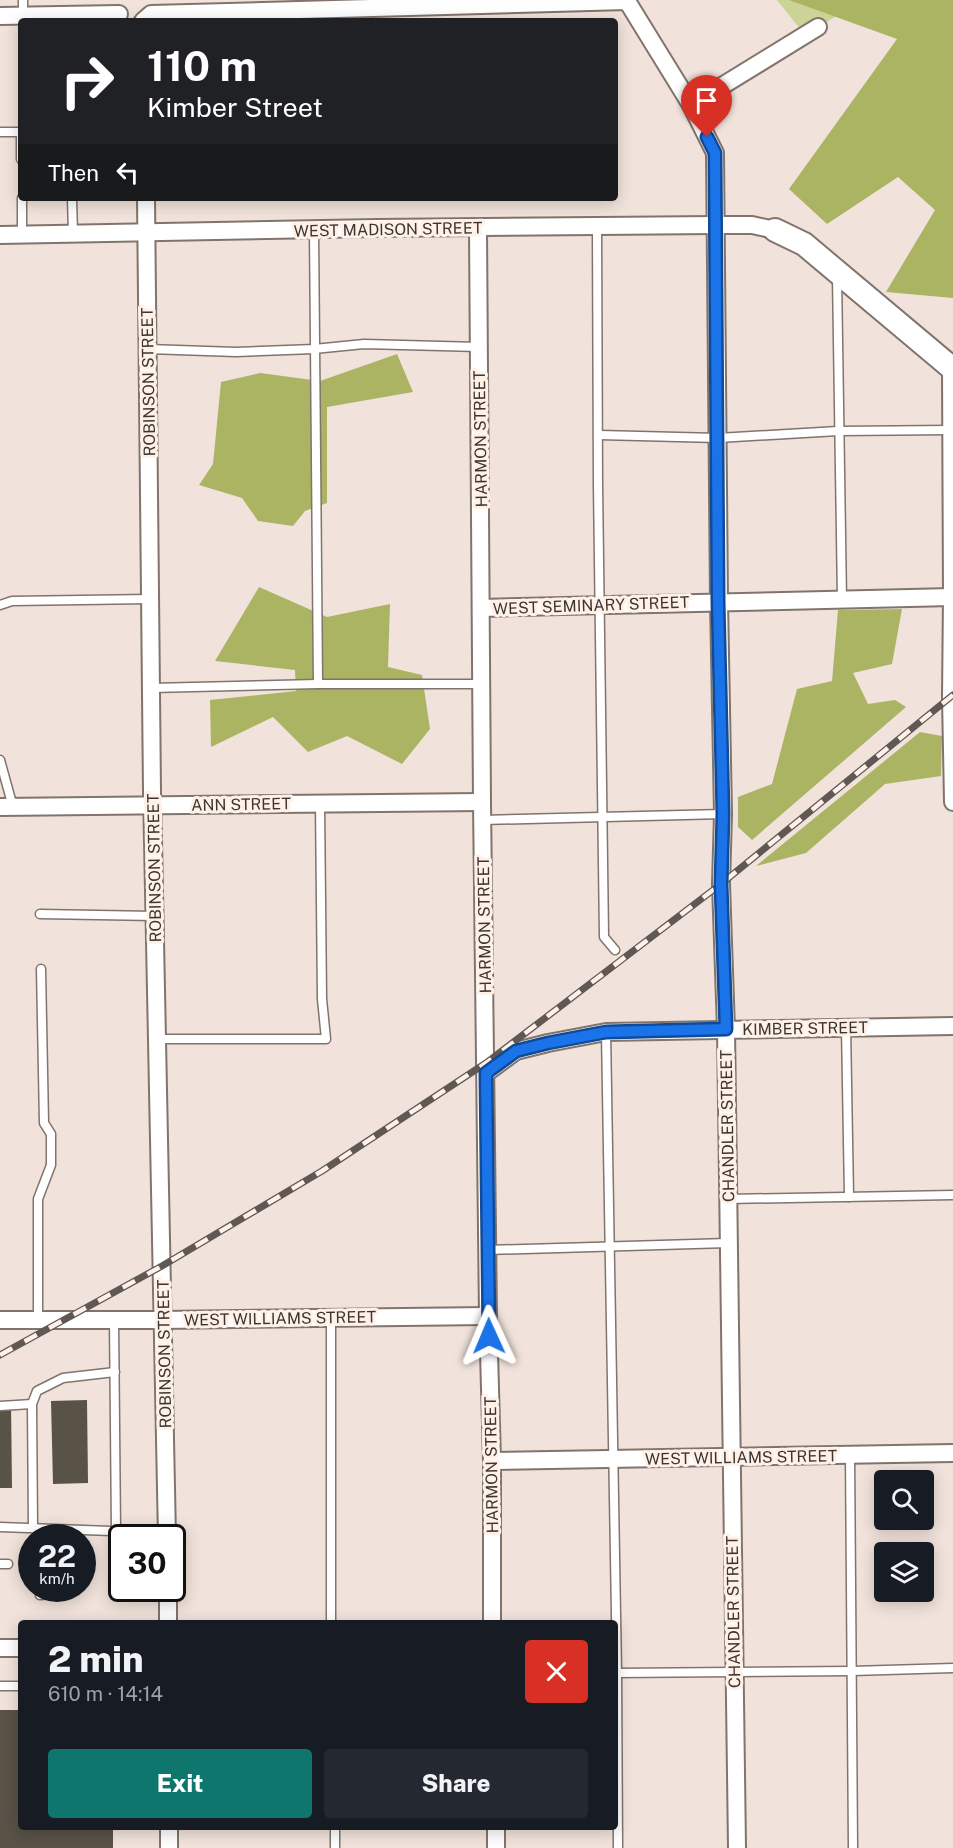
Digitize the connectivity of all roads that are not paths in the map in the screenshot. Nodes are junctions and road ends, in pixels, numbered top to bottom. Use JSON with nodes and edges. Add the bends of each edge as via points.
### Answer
{"nodes":[{"id":1,"x":627,"y":1,"type":"edge"},
{"id":2,"x":23,"y":8,"type":"edge"},
{"id":3,"x":119,"y":14,"type":"dead end"},
{"id":4,"x":0,"y":16,"type":"edge"},
{"id":5,"x":149,"y":16,"type":"edge"},
{"id":6,"x":818,"y":27,"type":"dead end"},
{"id":7,"x":691,"y":105,"type":"junction"},
{"id":8,"x":0,"y":132,"type":"edge"},
{"id":9,"x":18,"y":132,"type":"edge"},
{"id":10,"x":21,"y":201,"type":"edge"},
{"id":11,"x":72,"y":201,"type":"edge"},
{"id":12,"x":146,"y":201,"type":"edge"},
{"id":13,"x":716,"y":225,"type":"junction"},
{"id":14,"x":597,"y":227,"type":"junction"},
{"id":15,"x":478,"y":228,"type":"junction"},
{"id":16,"x":314,"y":230,"type":"junction"},
{"id":17,"x":775,"y":230,"type":"joint"},
{"id":18,"x":147,"y":233,"type":"junction"},
{"id":19,"x":0,"y":234,"type":"edge"},
{"id":20,"x":22,"y":234,"type":"junction"},
{"id":21,"x":73,"y":234,"type":"junction"},
{"id":22,"x":837,"y":271,"type":"junction"},
{"id":23,"x":479,"y":347,"type":"junction"},
{"id":24,"x":148,"y":349,"type":"junction"},
{"id":25,"x":314,"y":349,"type":"junction"},
{"id":26,"x":952,"y":368,"type":"edge"},
{"id":27,"x":838,"y":430,"type":"junction"},
{"id":28,"x":951,"y":430,"type":"junction"},
{"id":29,"x":598,"y":435,"type":"junction"},
{"id":30,"x":718,"y":438,"type":"junction"},
{"id":31,"x":952,"y":597,"type":"edge"},
{"id":32,"x":150,"y":599,"type":"junction"},
{"id":33,"x":842,"y":600,"type":"junction"},
{"id":34,"x":718,"y":602,"type":"junction"},
{"id":35,"x":600,"y":604,"type":"junction"},
{"id":36,"x":0,"y":605,"type":"edge"},
{"id":37,"x":481,"y":608,"type":"junction"},
{"id":38,"x":318,"y":684,"type":"junction"},
{"id":39,"x":483,"y":684,"type":"junction"},
{"id":40,"x":151,"y":688,"type":"junction"},
{"id":41,"x":0,"y":760,"type":"edge"},
{"id":42,"x":482,"y":802,"type":"junction"},
{"id":43,"x":953,"y":802,"type":"edge"},
{"id":44,"x":320,"y":804,"type":"junction"},
{"id":45,"x":153,"y":805,"type":"junction"},
{"id":46,"x":6,"y":807,"type":"edge"},
{"id":47,"x":723,"y":814,"type":"junction"},
{"id":48,"x":602,"y":817,"type":"junction"},
{"id":49,"x":483,"y":820,"type":"junction"},
{"id":50,"x":40,"y":914,"type":"dead end"},
{"id":51,"x":155,"y":916,"type":"junction"},
{"id":52,"x":615,"y":950,"type":"dead end"},
{"id":53,"x":40,"y":969,"type":"dead end"},
{"id":54,"x":953,"y":1026,"type":"edge"},
{"id":55,"x":846,"y":1027,"type":"junction"},
{"id":56,"x":726,"y":1029,"type":"junction"},
{"id":57,"x":606,"y":1032,"type":"junction"},
{"id":58,"x":158,"y":1039,"type":"junction"},
{"id":59,"x":486,"y":1073,"type":"junction"},
{"id":60,"x":953,"y":1196,"type":"edge"},
{"id":61,"x":849,"y":1197,"type":"junction"},
{"id":62,"x":727,"y":1199,"type":"junction"},
{"id":63,"x":728,"y":1243,"type":"junction"},
{"id":64,"x":609,"y":1246,"type":"junction"},
{"id":65,"x":488,"y":1250,"type":"junction"},
{"id":66,"x":488,"y":1316,"type":"junction"},
{"id":67,"x":331,"y":1318,"type":"junction"},
{"id":68,"x":0,"y":1320,"type":"edge"},
{"id":69,"x":38,"y":1320,"type":"junction"},
{"id":70,"x":114,"y":1320,"type":"junction"},
{"id":71,"x":162,"y":1320,"type":"junction"},
{"id":72,"x":115,"y":1372,"type":"junction"},
{"id":73,"x":32,"y":1404,"type":"junction"},
{"id":74,"x":0,"y":1406,"type":"edge"},
{"id":75,"x":953,"y":1453,"type":"edge"},
{"id":76,"x":850,"y":1454,"type":"junction"},
{"id":77,"x":731,"y":1458,"type":"junction"},
{"id":78,"x":613,"y":1460,"type":"junction"},
{"id":79,"x":492,"y":1461,"type":"junction"},
{"id":80,"x":33,"y":1524,"type":"edge"},
{"id":81,"x":116,"y":1524,"type":"edge"},
{"id":82,"x":167,"y":1524,"type":"edge"},
{"id":83,"x":0,"y":1527,"type":"edge"},
{"id":84,"x":18,"y":1528,"type":"edge"},
{"id":85,"x":168,"y":1602,"type":"edge"},
{"id":86,"x":168,"y":1620,"type":"edge"},
{"id":87,"x":331,"y":1620,"type":"edge"},
{"id":88,"x":492,"y":1620,"type":"edge"},
{"id":89,"x":615,"y":1620,"type":"edge"},
{"id":90,"x":0,"y":1648,"type":"edge"},
{"id":91,"x":18,"y":1648,"type":"edge"},
{"id":92,"x":953,"y":1668,"type":"edge"},
{"id":93,"x":734,"y":1671,"type":"junction"},
{"id":94,"x":852,"y":1671,"type":"junction"},
{"id":95,"x":618,"y":1673,"type":"edge"},
{"id":96,"x":0,"y":1686,"type":"edge"},
{"id":97,"x":18,"y":1686,"type":"edge"},
{"id":98,"x":169,"y":1830,"type":"edge"},
{"id":99,"x":335,"y":1830,"type":"edge"},
{"id":100,"x":496,"y":1830,"type":"edge"},
{"id":101,"x":618,"y":1830,"type":"edge"},
{"id":102,"x":170,"y":1848,"type":"edge"},
{"id":103,"x":335,"y":1848,"type":"edge"},
{"id":104,"x":496,"y":1848,"type":"edge"},
{"id":105,"x":618,"y":1848,"type":"edge"},
{"id":106,"x":737,"y":1848,"type":"edge"},
{"id":107,"x":853,"y":1848,"type":"edge"}],
"edges":[{"from":1,"to":5,"type":"street"},
{"from":1,"to":7,"type":"street","name":"CHANDLER STREET"},
{"from":2,"to":3,"type":"street"},
{"from":2,"to":4,"type":"street"},
{"from":6,"to":7,"type":"street"},
{"from":7,"to":13,"type":"street","name":"CHANDLER STREET","via":[[715,153]]},
{"from":8,"to":9,"type":"lane"},
{"from":10,"to":20,"type":"lane"},
{"from":11,"to":21,"type":"lane"},
{"from":12,"to":18,"type":"street","name":"ROBINSON STREET"},
{"from":13,"to":14,"type":"street","name":"WEST MADISON STREET"},
{"from":13,"to":17,"type":"street","name":"WEST MADISON STREET","via":[[752,225]]},
{"from":13,"to":30,"type":"street","name":"CHANDLER STREET"},
{"from":14,"to":15,"type":"street","name":"WEST MADISON STREET"},
{"from":14,"to":29,"type":"lane"},
{"from":15,"to":16,"type":"street","name":"WEST MADISON STREET"},
{"from":15,"to":23,"type":"street","name":"HARMON STREET"},
{"from":16,"to":18,"type":"street","name":"WEST MADISON STREET"},
{"from":16,"to":25,"type":"lane"},
{"from":17,"to":22,"type":"street","via":[[804,244]]},
{"from":18,"to":21,"type":"street","name":"WEST MADISON STREET"},
{"from":18,"to":24,"type":"street","name":"ROBINSON STREET"},
{"from":19,"to":20,"type":"street","name":"WEST MADISON STREET"},
{"from":20,"to":21,"type":"street","name":"WEST MADISON STREET"},
{"from":22,"to":26,"type":"street"},
{"from":22,"to":27,"type":"lane"},
{"from":23,"to":25,"type":"lane","via":[[364,344]]},
{"from":23,"to":37,"type":"street","name":"HARMON STREET"},
{"from":24,"to":25,"type":"lane"},
{"from":24,"to":32,"type":"street","name":"ROBINSON STREET"},
{"from":25,"to":38,"type":"lane"},
{"from":26,"to":28,"type":"street"},
{"from":27,"to":28,"type":"lane"},
{"from":27,"to":30,"type":"lane"},
{"from":27,"to":33,"type":"lane"},
{"from":28,"to":31,"type":"street"},
{"from":29,"to":30,"type":"lane"},
{"from":29,"to":35,"type":"lane"},
{"from":30,"to":34,"type":"street","name":"CHANDLER STREET"},
{"from":31,"to":33,"type":"street","name":"WEST SEMINARY STREET"},
{"from":31,"to":43,"type":"street"},
{"from":32,"to":36,"type":"lane","via":[[12,601]]},
{"from":32,"to":40,"type":"street","name":"ROBINSON STREET"},
{"from":33,"to":34,"type":"street","name":"WEST SEMINARY STREET"},
{"from":34,"to":35,"type":"street","name":"WEST SEMINARY STREET"},
{"from":34,"to":47,"type":"street","name":"CHANDLER STREET"},
{"from":35,"to":37,"type":"street","name":"WEST SEMINARY STREET"},
{"from":35,"to":48,"type":"lane"},
{"from":37,"to":39,"type":"street","name":"HARMON STREET"},
{"from":38,"to":39,"type":"lane"},
{"from":38,"to":40,"type":"lane"},
{"from":39,"to":42,"type":"street","name":"HARMON STREET"},
{"from":40,"to":45,"type":"street","name":"ROBINSON STREET"},
{"from":41,"to":46,"type":"lane"},
{"from":42,"to":44,"type":"street","name":"ANN STREET"},
{"from":42,"to":49,"type":"street","name":"HARMON STREET"},
{"from":44,"to":45,"type":"street","name":"ANN STREET"},
{"from":44,"to":58,"type":"lane","via":[[326,1039]]},
{"from":45,"to":46,"type":"street","name":"ANN STREET"},
{"from":45,"to":51,"type":"street","name":"ROBINSON STREET"},
{"from":47,"to":48,"type":"lane"},
{"from":47,"to":56,"type":"street","name":"CHANDLER STREET"},
{"from":48,"to":49,"type":"lane"},
{"from":48,"to":52,"type":"lane","via":[[604,937]]},
{"from":49,"to":59,"type":"street","name":"HARMON STREET"},
{"from":50,"to":51,"type":"lane"},
{"from":51,"to":58,"type":"street","name":"ROBINSON STREET"},
{"from":53,"to":69,"type":"lane","via":[[44,1123],[51,1134],[51,1165],[38,1199]]},
{"from":54,"to":55,"type":"street","name":"KIMBER STREET"},
{"from":55,"to":56,"type":"street","name":"KIMBER STREET"},
{"from":55,"to":61,"type":"lane"},
{"from":56,"to":57,"type":"street","name":"KIMBER STREET"},
{"from":56,"to":62,"type":"street","name":"CHANDLER STREET"},
{"from":57,"to":59,"type":"street","name":"KIMBER STREET","via":[[516,1051]]},
{"from":57,"to":64,"type":"lane"},
{"from":58,"to":71,"type":"street","name":"ROBINSON STREET"},
{"from":59,"to":65,"type":"street","name":"HARMON STREET"},
{"from":60,"to":61,"type":"lane"},
{"from":61,"to":62,"type":"lane"},
{"from":62,"to":63,"type":"street","name":"CHANDLER STREET"},
{"from":63,"to":64,"type":"lane"},
{"from":63,"to":77,"type":"street","name":"CHANDLER STREET"},
{"from":64,"to":65,"type":"lane"},
{"from":64,"to":78,"type":"lane"},
{"from":65,"to":66,"type":"street","name":"HARMON STREET"},
{"from":66,"to":67,"type":"street","name":"WEST WILLIAMS STREET"},
{"from":66,"to":79,"type":"street","name":"HARMON STREET"},
{"from":67,"to":71,"type":"street","name":"WEST WILLIAMS STREET"},
{"from":67,"to":87,"type":"lane"},
{"from":68,"to":69,"type":"street","name":"WEST WILLIAMS STREET"},
{"from":69,"to":70,"type":"street","name":"WEST WILLIAMS STREET"},
{"from":70,"to":71,"type":"street","name":"WEST WILLIAMS STREET"},
{"from":70,"to":72,"type":"lane"},
{"from":71,"to":82,"type":"street","name":"ROBINSON STREET"},
{"from":72,"to":73,"type":"lane","via":[[63,1378],[37,1391]]},
{"from":72,"to":81,"type":"lane"},
{"from":73,"to":74,"type":"lane"},
{"from":73,"to":80,"type":"lane"},
{"from":75,"to":76,"type":"street","name":"WEST WILLIAMS STREET"},
{"from":76,"to":77,"type":"street","name":"WEST WILLIAMS STREET"},
{"from":76,"to":94,"type":"lane"},
{"from":77,"to":78,"type":"street","name":"WEST WILLIAMS STREET"},
{"from":77,"to":93,"type":"street","name":"CHANDLER STREET"},
{"from":78,"to":79,"type":"street","name":"WEST WILLIAMS STREET"},
{"from":78,"to":89,"type":"lane"},
{"from":79,"to":88,"type":"street","name":"HARMON STREET"},
{"from":83,"to":84,"type":"lane"},
{"from":85,"to":86,"type":"street"},
{"from":90,"to":91,"type":"street"},
{"from":92,"to":94,"type":"lane"},
{"from":93,"to":94,"type":"lane"},
{"from":93,"to":95,"type":"lane"},
{"from":93,"to":106,"type":"street","name":"CHANDLER STREET"},
{"from":94,"to":107,"type":"lane"},
{"from":96,"to":97,"type":"lane"},
{"from":98,"to":102,"type":"street"},
{"from":99,"to":103,"type":"lane"},
{"from":100,"to":104,"type":"street"},
{"from":101,"to":105,"type":"lane"}]}
